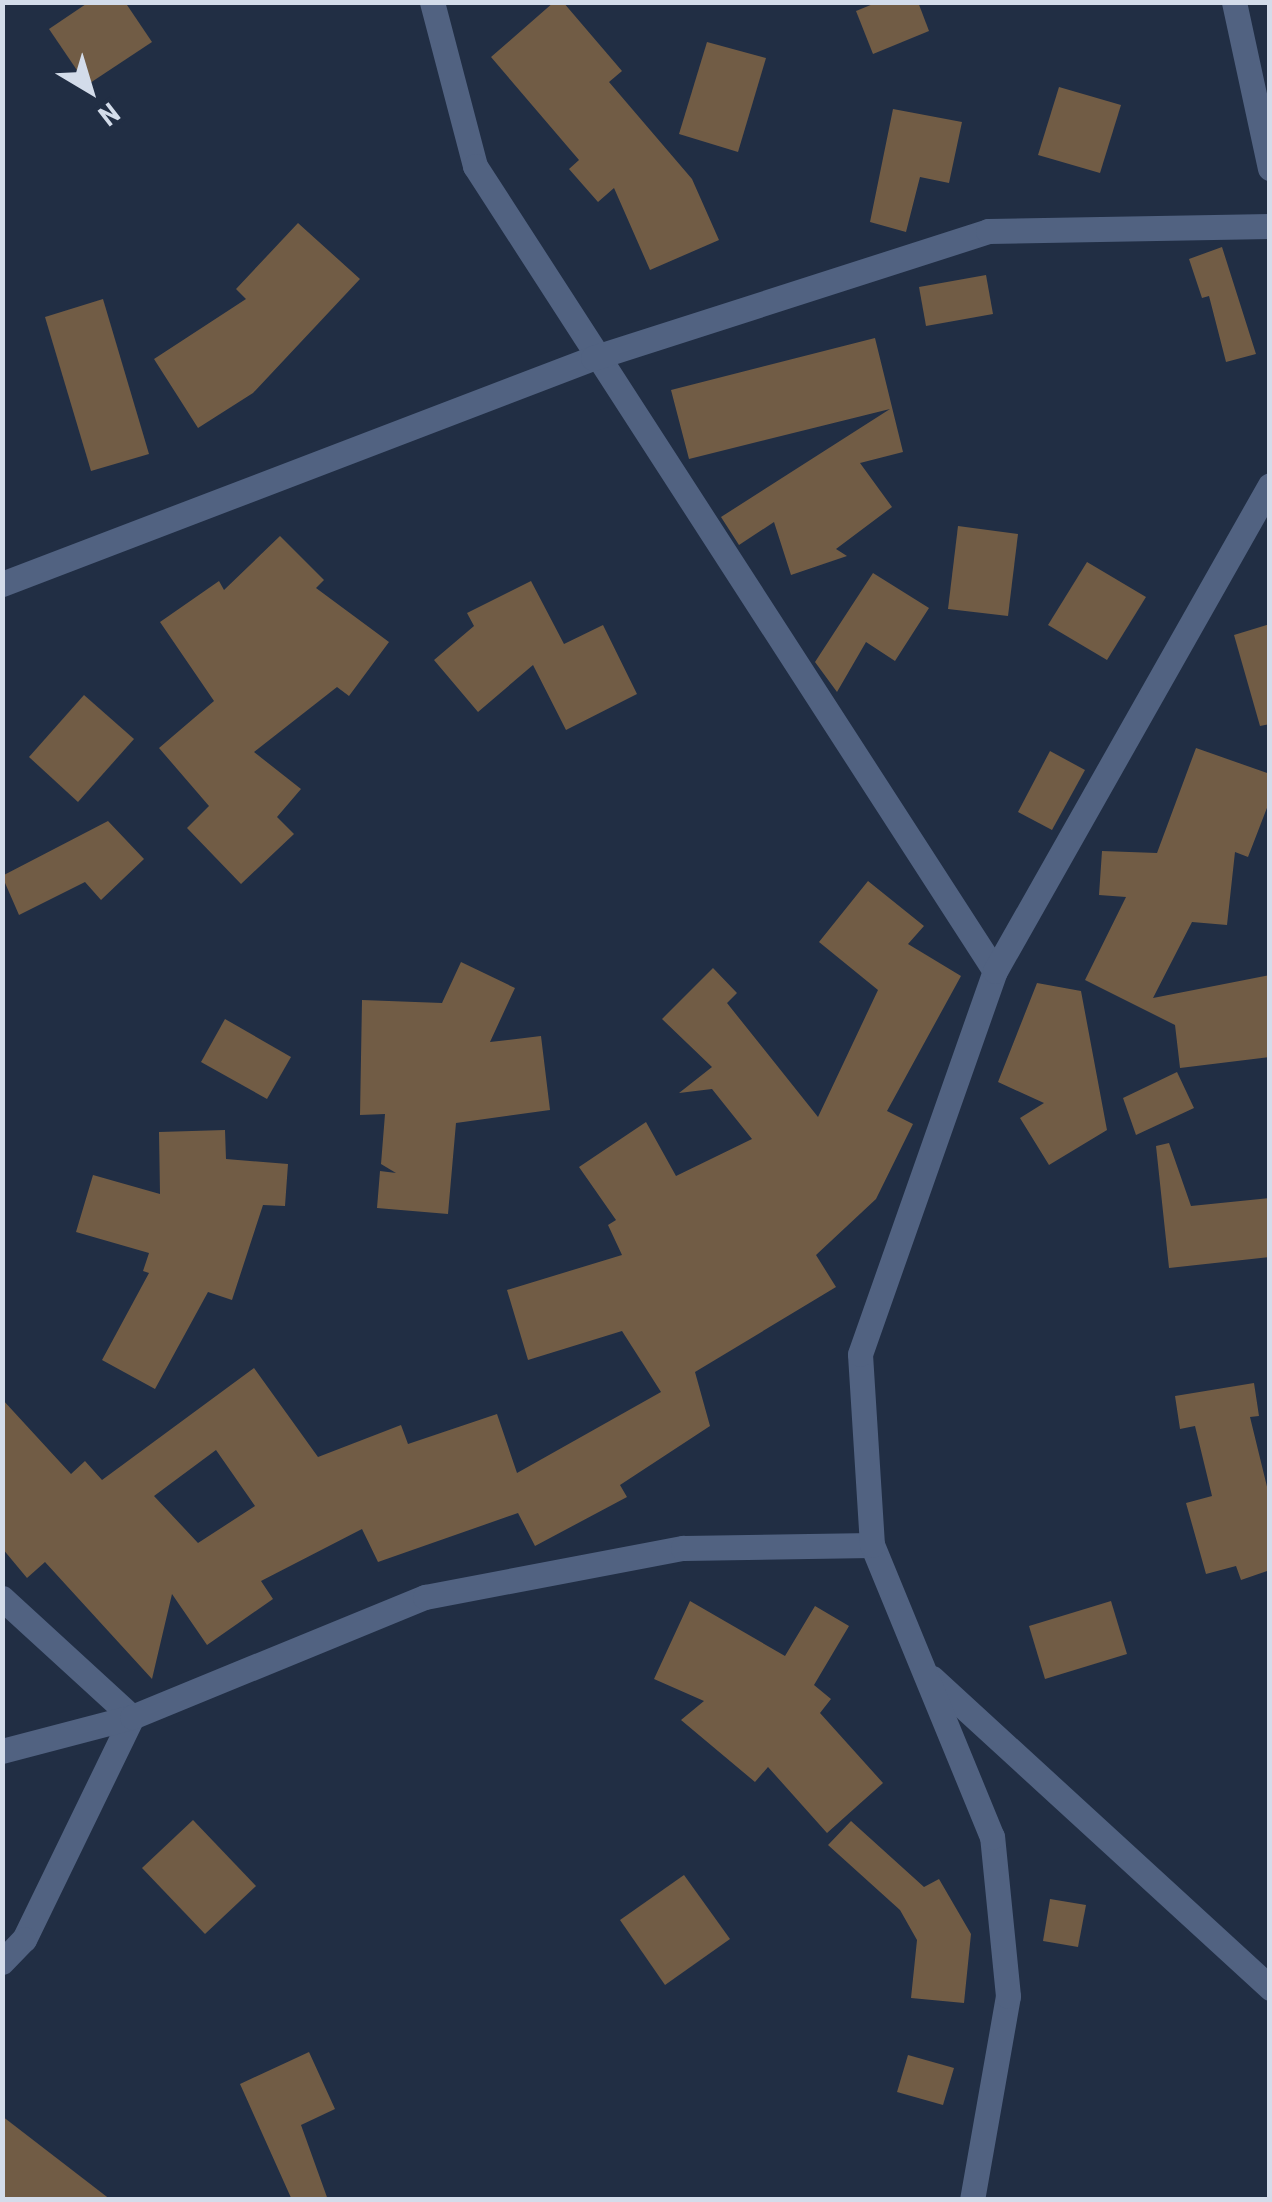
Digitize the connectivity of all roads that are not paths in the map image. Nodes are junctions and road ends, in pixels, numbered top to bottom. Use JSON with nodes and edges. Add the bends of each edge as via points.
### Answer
{"nodes":[{"id":1,"x":432,"y":2,"type":"edge"},
{"id":2,"x":1234,"y":2,"type":"edge"},
{"id":3,"x":1270,"y":168,"type":"edge"},
{"id":4,"x":1270,"y":226,"type":"edge"},
{"id":5,"x":593,"y":358,"type":"junction"},
{"id":6,"x":1270,"y":485,"type":"edge"},
{"id":7,"x":2,"y":584,"type":"edge"},
{"id":8,"x":995,"y":971,"type":"junction"},
{"id":9,"x":872,"y":1545,"type":"junction"},
{"id":10,"x":2,"y":1598,"type":"edge"},
{"id":11,"x":924,"y":1671,"type":"junction"},
{"id":12,"x":132,"y":1717,"type":"junction"},
{"id":13,"x":2,"y":1751,"type":"edge"},
{"id":14,"x":2,"y":1962,"type":"edge"},
{"id":15,"x":1270,"y":1988,"type":"edge"},
{"id":16,"x":972,"y":2200,"type":"edge"}],
"edges":[{"from":1,"to":5,"type":"street","via":[[475,166]]},
{"from":2,"to":3,"type":"street"},
{"from":4,"to":5,"type":"street","via":[[988,230]]},
{"from":5,"to":7,"type":"street"},
{"from":5,"to":8,"type":"street"},
{"from":6,"to":8,"type":"street"},
{"from":8,"to":9,"type":"street","via":[[860,1354]]},
{"from":9,"to":11,"type":"street"},
{"from":9,"to":12,"type":"street","via":[[683,1548],[425,1598]]},
{"from":10,"to":12,"type":"street"},
{"from":11,"to":15,"type":"street"},
{"from":11,"to":16,"type":"street","via":[[992,1837],[1006,1976]]},
{"from":12,"to":13,"type":"street"},
{"from":12,"to":14,"type":"street","via":[[24,1939]]}]}
